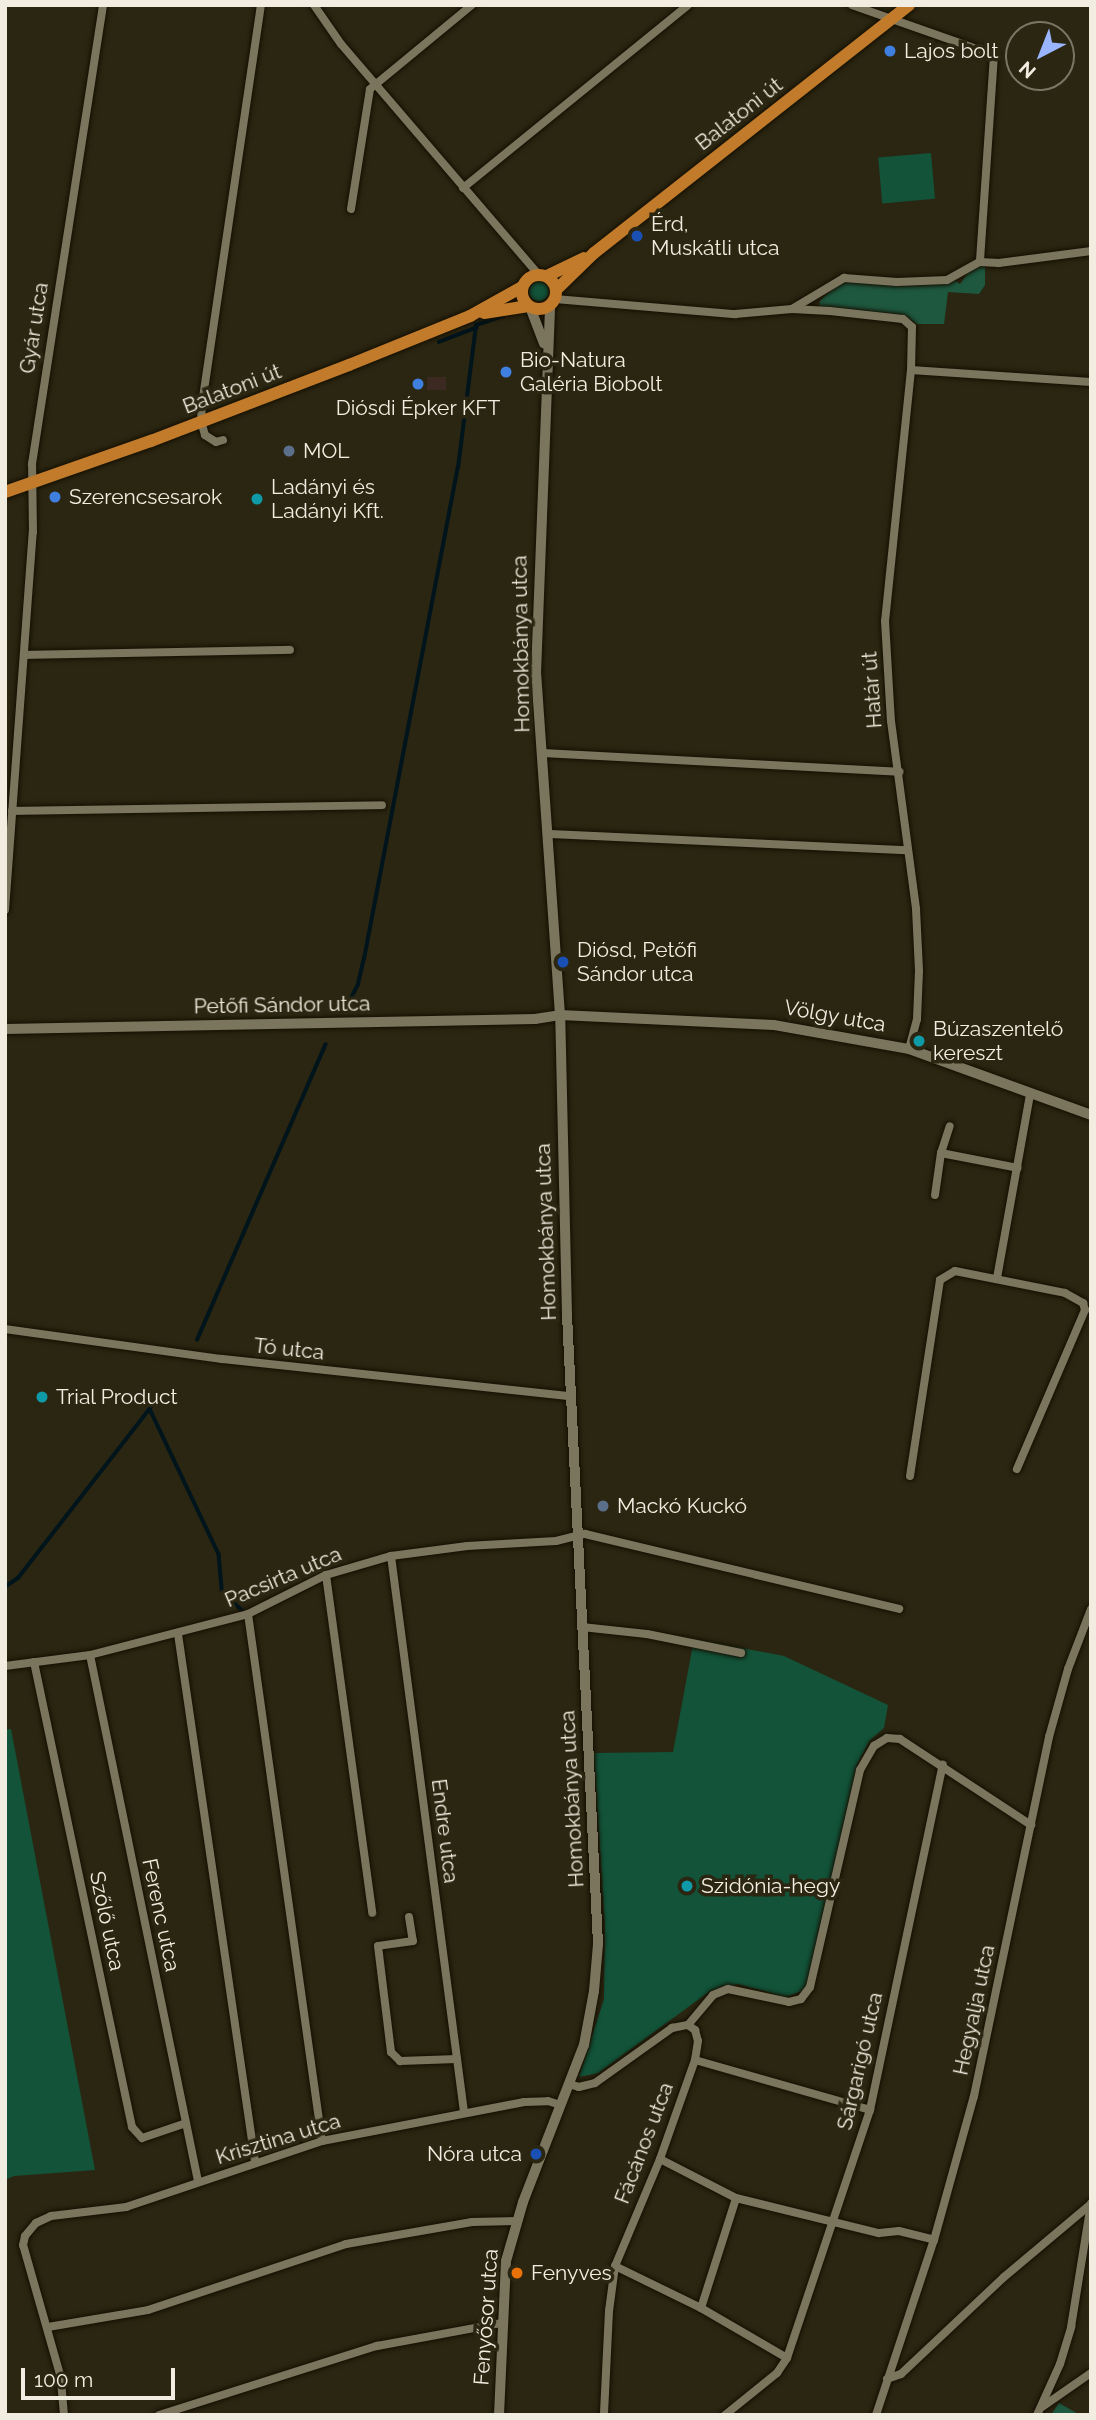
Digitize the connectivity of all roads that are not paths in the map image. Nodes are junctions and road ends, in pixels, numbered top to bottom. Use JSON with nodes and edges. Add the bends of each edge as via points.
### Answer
{"nodes":[{"id":1,"x":103,"y":5,"type":"edge"},
{"id":2,"x":261,"y":5,"type":"edge"},
{"id":3,"x":314,"y":5,"type":"edge"},
{"id":4,"x":472,"y":5,"type":"edge"},
{"id":5,"x":688,"y":5,"type":"edge"},
{"id":6,"x":852,"y":5,"type":"edge"},
{"id":7,"x":909,"y":5,"type":"edge"},
{"id":8,"x":891,"y":19,"type":"junction"},
{"id":9,"x":374,"y":83,"type":"junction"},
{"id":10,"x":463,"y":188,"type":"junction"},
{"id":11,"x":351,"y":209,"type":"dead end"},
{"id":12,"x":1091,"y":251,"type":"edge"},
{"id":13,"x":594,"y":253,"type":"junction"},
{"id":14,"x":980,"y":262,"type":"junction"},
{"id":15,"x":542,"y":275,"type":"junction"},
{"id":16,"x":522,"y":287,"type":"junction"},
{"id":17,"x":554,"y":298,"type":"junction"},
{"id":18,"x":529,"y":307,"type":"junction"},
{"id":19,"x":792,"y":309,"type":"junction"},
{"id":20,"x":470,"y":316,"type":"junction"},
{"id":21,"x":546,"y":352,"type":"junction"},
{"id":22,"x":911,"y":370,"type":"junction"},
{"id":23,"x":1091,"y":382,"type":"edge"},
{"id":24,"x":201,"y":421,"type":"junction"},
{"id":25,"x":223,"y":440,"type":"dead end"},
{"id":26,"x":31,"y":485,"type":"junction"},
{"id":27,"x":5,"y":492,"type":"edge"},
{"id":28,"x":290,"y":650,"type":"dead end"},
{"id":29,"x":24,"y":655,"type":"junction"},
{"id":30,"x":542,"y":753,"type":"junction"},
{"id":31,"x":898,"y":772,"type":"junction"},
{"id":32,"x":382,"y":805,"type":"dead end"},
{"id":33,"x":12,"y":811,"type":"junction"},
{"id":34,"x":549,"y":834,"type":"junction"},
{"id":35,"x":908,"y":850,"type":"junction"},
{"id":36,"x":5,"y":910,"type":"edge"},
{"id":37,"x":560,"y":1016,"type":"junction"},
{"id":38,"x":5,"y":1029,"type":"edge"},
{"id":39,"x":909,"y":1049,"type":"junction"},
{"id":40,"x":1030,"y":1094,"type":"junction"},
{"id":41,"x":1091,"y":1115,"type":"edge"},
{"id":42,"x":950,"y":1126,"type":"dead end"},
{"id":43,"x":941,"y":1153,"type":"junction"},
{"id":44,"x":1018,"y":1168,"type":"junction"},
{"id":45,"x":935,"y":1195,"type":"dead end"},
{"id":46,"x":997,"y":1278,"type":"junction"},
{"id":47,"x":5,"y":1329,"type":"edge"},
{"id":48,"x":571,"y":1396,"type":"junction"},
{"id":49,"x":1017,"y":1469,"type":"dead end"},
{"id":50,"x":910,"y":1476,"type":"dead end"},
{"id":51,"x":578,"y":1536,"type":"junction"},
{"id":52,"x":391,"y":1556,"type":"junction"},
{"id":53,"x":327,"y":1575,"type":"junction"},
{"id":54,"x":899,"y":1609,"type":"dead end"},
{"id":55,"x":1091,"y":1609,"type":"edge"},
{"id":56,"x":248,"y":1614,"type":"junction"},
{"id":57,"x":582,"y":1627,"type":"junction"},
{"id":58,"x":178,"y":1634,"type":"junction"},
{"id":59,"x":741,"y":1653,"type":"dead end"},
{"id":60,"x":90,"y":1655,"type":"junction"},
{"id":61,"x":34,"y":1662,"type":"junction"},
{"id":62,"x":5,"y":1666,"type":"edge"},
{"id":63,"x":943,"y":1765,"type":"junction"},
{"id":64,"x":1031,"y":1825,"type":"junction"},
{"id":65,"x":372,"y":1913,"type":"dead end"},
{"id":66,"x":409,"y":1917,"type":"dead end"},
{"id":67,"x":688,"y":2025,"type":"junction"},
{"id":68,"x":457,"y":2059,"type":"junction"},
{"id":69,"x":695,"y":2060,"type":"junction"},
{"id":70,"x":569,"y":2084,"type":"junction"},
{"id":71,"x":560,"y":2105,"type":"junction"},
{"id":72,"x":870,"y":2110,"type":"junction"},
{"id":73,"x":464,"y":2112,"type":"junction"},
{"id":74,"x":186,"y":2123,"type":"junction"},
{"id":75,"x":322,"y":2141,"type":"junction"},
{"id":76,"x":660,"y":2159,"type":"junction"},
{"id":77,"x":255,"y":2161,"type":"junction"},
{"id":78,"x":198,"y":2181,"type":"junction"},
{"id":79,"x":736,"y":2198,"type":"junction"},
{"id":80,"x":1091,"y":2204,"type":"edge"},
{"id":81,"x":517,"y":2221,"type":"junction"},
{"id":82,"x":832,"y":2222,"type":"junction"},
{"id":83,"x":934,"y":2240,"type":"junction"},
{"id":84,"x":615,"y":2266,"type":"junction"},
{"id":85,"x":701,"y":2308,"type":"junction"},
{"id":86,"x":501,"y":2323,"type":"junction"},
{"id":87,"x":48,"y":2327,"type":"junction"},
{"id":88,"x":787,"y":2357,"type":"junction"},
{"id":89,"x":1091,"y":2373,"type":"edge"},
{"id":90,"x":887,"y":2379,"type":"junction"},
{"id":91,"x":1038,"y":2412,"type":"edge"},
{"id":92,"x":64,"y":2415,"type":"edge"},
{"id":93,"x":159,"y":2415,"type":"edge"},
{"id":94,"x":499,"y":2415,"type":"edge"},
{"id":95,"x":604,"y":2415,"type":"edge"},
{"id":96,"x":725,"y":2415,"type":"edge"},
{"id":97,"x":876,"y":2415,"type":"edge"}],
"edges":[{"from":1,"to":26,"type":"street","name":"Gyár utca"},
{"from":2,"to":24,"type":"street"},
{"from":3,"to":9,"type":"street"},
{"from":4,"to":9,"type":"street"},
{"from":5,"to":10,"type":"street"},
{"from":6,"to":8,"type":"street"},
{"from":7,"to":8,"type":"main road","name":"Balatoni út"},
{"from":8,"to":13,"type":"main road","name":"Balatoni út"},
{"from":8,"to":14,"type":"street","via":[[994,55]]},
{"from":9,"to":10,"type":"street"},
{"from":9,"to":11,"type":"street","via":[[368,95]]},
{"from":10,"to":15,"type":"street"},
{"from":12,"to":14,"type":"street"},
{"from":13,"to":15,"type":"main road","name":"Balatoni út"},
{"from":13,"to":17,"type":"main road","name":"Balatoni út"},
{"from":14,"to":19,"type":"street","via":[[947,280],[844,278]]},
{"from":15,"to":16,"type":"main road","via":[[531,276]]},
{"from":15,"to":17,"type":"main road"},
{"from":16,"to":18,"type":"main road"},
{"from":16,"to":20,"type":"main road","name":"Balatoni út"},
{"from":17,"to":18,"type":"main road","via":[[542,309]]},
{"from":17,"to":19,"type":"street","via":[[673,310]]},
{"from":17,"to":21,"type":"street","name":"Homokbánya utca"},
{"from":18,"to":20,"type":"main road","name":"Balatoni út"},
{"from":18,"to":21,"type":"street","name":"Homokbánya utca"},
{"from":19,"to":22,"type":"street","name":"Határ út","via":[[903,319],[912,327]]},
{"from":20,"to":24,"type":"main road","name":"Balatoni út"},
{"from":21,"to":30,"type":"street","name":"Homokbánya utca","via":[[536,647]]},
{"from":22,"to":23,"type":"street"},
{"from":22,"to":31,"type":"street","name":"Határ út","via":[[885,621]]},
{"from":24,"to":25,"type":"street","via":[[210,440]]},
{"from":24,"to":26,"type":"main road","name":"Balatoni út"},
{"from":26,"to":27,"type":"main road","name":"Balatoni út"},
{"from":26,"to":29,"type":"street","name":"Gyár utca","via":[[33,532]]},
{"from":28,"to":29,"type":"street"},
{"from":29,"to":33,"type":"street","name":"Gyár utca"},
{"from":30,"to":31,"type":"street"},
{"from":30,"to":34,"type":"street","name":"Homokbánya utca"},
{"from":31,"to":35,"type":"street","name":"Határ út"},
{"from":32,"to":33,"type":"street"},
{"from":33,"to":36,"type":"street","name":"Gyár utca"},
{"from":34,"to":35,"type":"street"},
{"from":34,"to":37,"type":"street","name":"Homokbánya utca"},
{"from":35,"to":39,"type":"street","name":"Határ út","via":[[919,971],[917,1019]]},
{"from":37,"to":38,"type":"street","name":"Petőfi Sándor utca"},
{"from":37,"to":39,"type":"street","name":"Völgy utca","via":[[774,1025]]},
{"from":37,"to":48,"type":"street","name":"Homokbánya utca"},
{"from":39,"to":40,"type":"street","name":"Völgy utca"},
{"from":40,"to":41,"type":"street","name":"Völgy utca"},
{"from":40,"to":44,"type":"street"},
{"from":42,"to":43,"type":"street"},
{"from":43,"to":44,"type":"street"},
{"from":43,"to":45,"type":"street"},
{"from":44,"to":46,"type":"street"},
{"from":46,"to":49,"type":"street","via":[[1066,1293],[1083,1303],[1085,1310]]},
{"from":46,"to":50,"type":"street","via":[[955,1270],[940,1280]]},
{"from":47,"to":48,"type":"street","name":"Tó utca","via":[[235,1361]]},
{"from":48,"to":51,"type":"street","name":"Homokbánya utca"},
{"from":51,"to":52,"type":"street","name":"Pacsirta utca"},
{"from":51,"to":54,"type":"street","name":"Pacsirta utca","via":[[585,1534]]},
{"from":51,"to":57,"type":"street","name":"Homokbánya utca"},
{"from":52,"to":53,"type":"street","name":"Pacsirta utca"},
{"from":52,"to":68,"type":"street","name":"Endre utca"},
{"from":53,"to":56,"type":"street","name":"Pacsirta utca"},
{"from":53,"to":65,"type":"street"},
{"from":55,"to":64,"type":"street","name":"Hegyalja utca","via":[[1062,1691]]},
{"from":56,"to":58,"type":"street","name":"Pacsirta utca"},
{"from":56,"to":75,"type":"street"},
{"from":57,"to":59,"type":"street","via":[[647,1634]]},
{"from":57,"to":70,"type":"street","name":"Homokbánya utca","via":[[598,1944],[590,2018]]},
{"from":58,"to":60,"type":"street","name":"Pacsirta utca"},
{"from":58,"to":77,"type":"street"},
{"from":60,"to":61,"type":"street","name":"Pacsirta utca"},
{"from":60,"to":74,"type":"street","name":"Ferenc utca"},
{"from":61,"to":62,"type":"street","name":"Pacsirta utca"},
{"from":61,"to":74,"type":"street","name":"Szőlő utca","via":[[132,2127],[142,2138]]},
{"from":63,"to":64,"type":"street"},
{"from":63,"to":67,"type":"street","via":[[900,1739],[887,1738],[867,1755],[810,1987],[801,1999],[789,2002],[728,1989],[713,1995]]},
{"from":63,"to":72,"type":"street","name":"Sárgarigó utca"},
{"from":64,"to":83,"type":"street","name":"Hegyalja utca","via":[[974,2095]]},
{"from":66,"to":68,"type":"street","via":[[413,1941],[378,1946],[391,2052],[400,2061]]},
{"from":67,"to":69,"type":"street","name":"Fácános utca","via":[[698,2040]]},
{"from":67,"to":70,"type":"street","via":[[672,2028],[595,2083]]},
{"from":68,"to":73,"type":"street","name":"Endre utca"},
{"from":69,"to":72,"type":"street"},
{"from":69,"to":76,"type":"street","name":"Fácános utca"},
{"from":70,"to":71,"type":"street","name":"Homokbánya utca"},
{"from":71,"to":73,"type":"street","name":"Krisztina utca","via":[[524,2102]]},
{"from":71,"to":81,"type":"street","name":"Fenyősor utca"},
{"from":72,"to":82,"type":"street","name":"Sárgarigó utca"},
{"from":73,"to":75,"type":"street","name":"Krisztina utca"},
{"from":74,"to":78,"type":"street","name":"Ferenc utca"},
{"from":75,"to":77,"type":"street","name":"Krisztina utca"},
{"from":76,"to":79,"type":"street"},
{"from":76,"to":84,"type":"street","name":"Fácános utca"},
{"from":77,"to":78,"type":"street","name":"Krisztina utca"},
{"from":78,"to":87,"type":"street","name":"Krisztina utca","via":[[126,2207],[43,2219],[30,2229],[23,2245]]},
{"from":79,"to":82,"type":"street"},
{"from":79,"to":85,"type":"street"},
{"from":80,"to":90,"type":"street","via":[[1004,2277],[910,2366]]},
{"from":80,"to":91,"type":"street","via":[[1071,2327]]},
{"from":81,"to":86,"type":"street","name":"Fenyősor utca","via":[[506,2261]]},
{"from":81,"to":87,"type":"street","via":[[459,2223],[357,2242],[148,2310]]},
{"from":82,"to":83,"type":"street"},
{"from":82,"to":88,"type":"street","name":"Sárgarigó utca"},
{"from":83,"to":90,"type":"street","name":"Hegyalja utca"},
{"from":84,"to":85,"type":"street"},
{"from":84,"to":95,"type":"street","name":"Fácános utca"},
{"from":85,"to":88,"type":"street"},
{"from":86,"to":93,"type":"street","via":[[377,2346]]},
{"from":86,"to":94,"type":"street","name":"Fenyősor utca"},
{"from":87,"to":92,"type":"street","via":[[61,2378]]},
{"from":88,"to":96,"type":"street","name":"Sárgarigó utca","via":[[777,2373]]},
{"from":89,"to":91,"type":"street"},
{"from":90,"to":97,"type":"street","name":"Hegyalja utca"}]}
